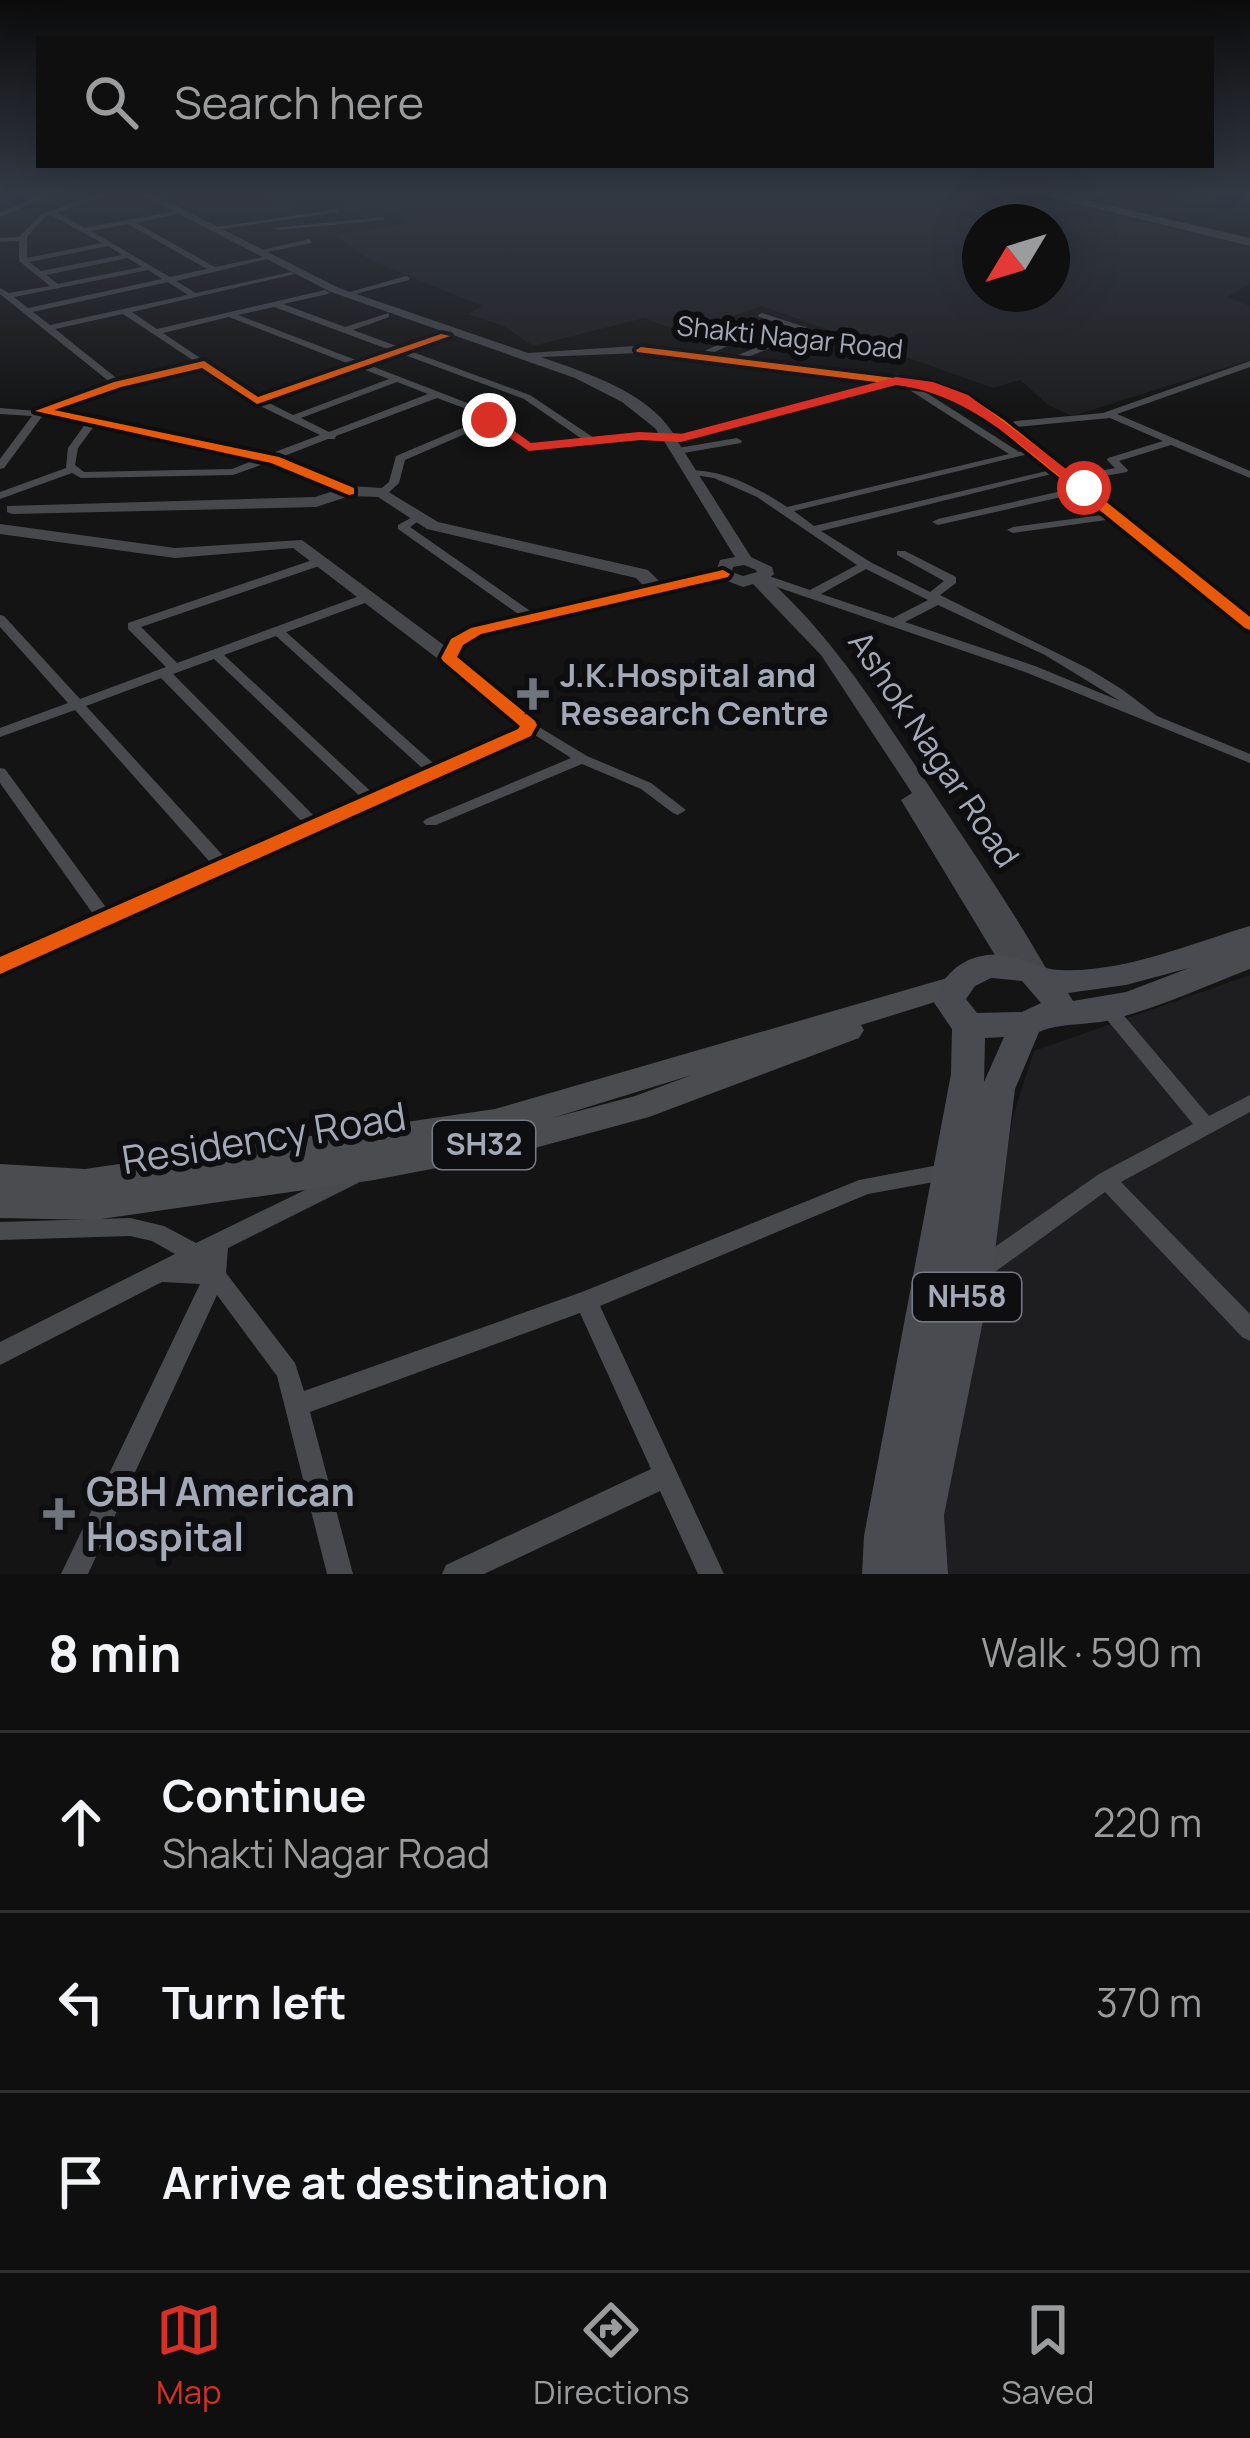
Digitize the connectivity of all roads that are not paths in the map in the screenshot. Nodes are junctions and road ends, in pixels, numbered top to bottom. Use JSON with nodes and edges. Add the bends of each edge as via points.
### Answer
{"nodes":[{"id":1,"x":27,"y":265,"type":"edge"},
{"id":2,"x":81,"y":265,"type":"edge"},
{"id":3,"x":144,"y":265,"type":"edge"},
{"id":4,"x":206,"y":265,"type":"edge"},
{"id":5,"x":254,"y":265,"type":"edge"},
{"id":6,"x":266,"y":265,"type":"edge"},
{"id":7,"x":270,"y":265,"type":"edge"},
{"id":8,"x":280,"y":265,"type":"edge"},
{"id":9,"x":282,"y":265,"type":"edge"},
{"id":10,"x":148,"y":268,"type":"junction"},
{"id":11,"x":214,"y":270,"type":"junction"},
{"id":12,"x":39,"y":274,"type":"junction"},
{"id":13,"x":406,"y":278,"type":"dead end"},
{"id":14,"x":168,"y":280,"type":"junction"},
{"id":15,"x":56,"y":287,"type":"junction"},
{"id":16,"x":182,"y":287,"type":"junction"},
{"id":17,"x":325,"y":292,"type":"junction"},
{"id":18,"x":4,"y":293,"type":"edge"},
{"id":19,"x":346,"y":294,"type":"junction"},
{"id":20,"x":196,"y":296,"type":"junction"},
{"id":21,"x":274,"y":304,"type":"junction"},
{"id":22,"x":27,"y":310,"type":"junction"},
{"id":23,"x":126,"y":312,"type":"junction"},
{"id":24,"x":230,"y":315,"type":"junction"},
{"id":25,"x":386,"y":315,"type":"junction"},
{"id":26,"x":762,"y":315,"type":"dead end"},
{"id":27,"x":49,"y":328,"type":"junction"},
{"id":28,"x":345,"y":330,"type":"junction"},
{"id":29,"x":156,"y":332,"type":"junction"},
{"id":30,"x":446,"y":336,"type":"junction"},
{"id":31,"x":772,"y":345,"type":"junction"},
{"id":32,"x":404,"y":351,"type":"junction"},
{"id":33,"x":517,"y":356,"type":"junction"},
{"id":34,"x":695,"y":356,"type":"junction"},
{"id":35,"x":736,"y":359,"type":"junction"},
{"id":36,"x":204,"y":364,"type":"junction"},
{"id":37,"x":1250,"y":364,"type":"edge"},
{"id":38,"x":358,"y":367,"type":"junction"},
{"id":39,"x":395,"y":380,"type":"junction"},
{"id":40,"x":887,"y":381,"type":"junction"},
{"id":41,"x":118,"y":384,"type":"junction"},
{"id":42,"x":435,"y":395,"type":"junction"},
{"id":43,"x":257,"y":401,"type":"junction"},
{"id":44,"x":0,"y":411,"type":"edge"},
{"id":45,"x":40,"y":413,"type":"junction"},
{"id":46,"x":1107,"y":415,"type":"junction"},
{"id":47,"x":292,"y":418,"type":"junction"},
{"id":48,"x":489,"y":420,"type":"junction"},
{"id":49,"x":93,"y":421,"type":"junction"},
{"id":50,"x":1015,"y":424,"type":"junction"},
{"id":51,"x":331,"y":437,"type":"junction"},
{"id":52,"x":661,"y":437,"type":"junction"},
{"id":53,"x":591,"y":441,"type":"junction"},
{"id":54,"x":737,"y":441,"type":"dead end"},
{"id":55,"x":1173,"y":441,"type":"junction"},
{"id":56,"x":529,"y":447,"type":"junction"},
{"id":57,"x":1036,"y":451,"type":"junction"},
{"id":58,"x":678,"y":452,"type":"junction"},
{"id":59,"x":1017,"y":455,"type":"junction"},
{"id":60,"x":274,"y":460,"type":"junction"},
{"id":61,"x":541,"y":464,"type":"dead end"},
{"id":62,"x":0,"y":466,"type":"edge"},
{"id":63,"x":73,"y":469,"type":"junction"},
{"id":64,"x":692,"y":472,"type":"junction"},
{"id":65,"x":1250,"y":475,"type":"edge"},
{"id":66,"x":1071,"y":478,"type":"junction"},
{"id":67,"x":349,"y":491,"type":"junction"},
{"id":68,"x":382,"y":493,"type":"junction"},
{"id":69,"x":6,"y":503,"type":"edge"},
{"id":70,"x":782,"y":511,"type":"junction"},
{"id":71,"x":1117,"y":516,"type":"junction"},
{"id":72,"x":418,"y":517,"type":"junction"},
{"id":73,"x":938,"y":522,"type":"dead end"},
{"id":74,"x":0,"y":528,"type":"edge"},
{"id":75,"x":811,"y":530,"type":"junction"},
{"id":76,"x":1013,"y":530,"type":"dead end"},
{"id":77,"x":901,"y":553,"type":"dead end"},
{"id":78,"x":321,"y":561,"type":"junction"},
{"id":79,"x":866,"y":565,"type":"junction"},
{"id":80,"x":744,"y":573,"type":"junction"},
{"id":81,"x":658,"y":590,"type":"junction"},
{"id":82,"x":810,"y":595,"type":"junction"},
{"id":83,"x":369,"y":597,"type":"junction"},
{"id":84,"x":936,"y":598,"type":"junction"},
{"id":85,"x":1226,"y":605,"type":"junction"},
{"id":86,"x":1250,"y":608,"type":"edge"},
{"id":87,"x":532,"y":618,"type":"junction"},
{"id":88,"x":0,"y":620,"type":"edge"},
{"id":89,"x":894,"y":623,"type":"junction"},
{"id":90,"x":1250,"y":625,"type":"edge"},
{"id":91,"x":278,"y":631,"type":"junction"},
{"id":92,"x":216,"y":654,"type":"junction"},
{"id":93,"x":449,"y":658,"type":"junction"},
{"id":94,"x":169,"y":671,"type":"junction"},
{"id":95,"x":77,"y":705,"type":"junction"},
{"id":96,"x":1151,"y":717,"type":"junction"},
{"id":97,"x":529,"y":725,"type":"junction"},
{"id":98,"x":0,"y":733,"type":"edge"},
{"id":99,"x":582,"y":759,"type":"junction"},
{"id":100,"x":1250,"y":759,"type":"edge"},
{"id":101,"x":0,"y":772,"type":"edge"},
{"id":102,"x":436,"y":772,"type":"junction"},
{"id":103,"x":373,"y":801,"type":"junction"},
{"id":104,"x":678,"y":810,"type":"dead end"},
{"id":105,"x":431,"y":822,"type":"dead end"},
{"id":106,"x":316,"y":826,"type":"junction"},
{"id":107,"x":223,"y":866,"type":"junction"},
{"id":108,"x":104,"y":917,"type":"junction"},
{"id":109,"x":1250,"y":937,"type":"edge"},
{"id":110,"x":1250,"y":957,"type":"edge"},
{"id":111,"x":0,"y":967,"type":"edge"},
{"id":112,"x":1036,"y":992,"type":"junction"},
{"id":113,"x":957,"y":1004,"type":"junction"},
{"id":114,"x":1109,"y":1010,"type":"junction"},
{"id":115,"x":1250,"y":1103,"type":"edge"},
{"id":116,"x":1206,"y":1126,"type":"junction"},
{"id":117,"x":379,"y":1151,"type":"junction"},
{"id":118,"x":952,"y":1171,"type":"junction"},
{"id":119,"x":0,"y":1178,"type":"edge"},
{"id":120,"x":1106,"y":1180,"type":"junction"},
{"id":121,"x":0,"y":1204,"type":"edge"},
{"id":122,"x":0,"y":1231,"type":"edge"},
{"id":123,"x":207,"y":1248,"type":"junction"},
{"id":124,"x":160,"y":1272,"type":"junction"},
{"id":125,"x":214,"y":1275,"type":"junction"},
{"id":126,"x":971,"y":1276,"type":"junction"},
{"id":127,"x":586,"y":1301,"type":"junction"},
{"id":128,"x":1250,"y":1330,"type":"edge"},
{"id":129,"x":0,"y":1354,"type":"edge"},
{"id":130,"x":296,"y":1406,"type":"junction"},
{"id":131,"x":666,"y":1475,"type":"junction"},
{"id":132,"x":74,"y":1574,"type":"edge"},
{"id":133,"x":340,"y":1574,"type":"edge"},
{"id":134,"x":455,"y":1574,"type":"edge"},
{"id":135,"x":711,"y":1574,"type":"edge"},
{"id":136,"x":886,"y":1574,"type":"edge"},
{"id":137,"x":923,"y":1574,"type":"edge"}],
"edges":[{"from":1,"to":12,"type":"street"},
{"from":2,"to":12,"type":"street"},
{"from":3,"to":10,"type":"street"},
{"from":4,"to":11,"type":"street"},
{"from":5,"to":11,"type":"street"},
{"from":6,"to":16,"type":"street"},
{"from":7,"to":20,"type":"street"},
{"from":8,"to":17,"type":"street"},
{"from":9,"to":19,"type":"street"},
{"from":10,"to":14,"type":"street"},
{"from":10,"to":15,"type":"street"},
{"from":11,"to":14,"type":"street"},
{"from":12,"to":15,"type":"street"},
{"from":13,"to":19,"type":"street"},
{"from":14,"to":16,"type":"street"},
{"from":14,"to":22,"type":"street"},
{"from":15,"to":18,"type":"street"},
{"from":16,"to":20,"type":"street"},
{"from":17,"to":21,"type":"street"},
{"from":17,"to":25,"type":"street"},
{"from":18,"to":22,"type":"street"},
{"from":19,"to":33,"type":"street"},
{"from":20,"to":23,"type":"street"},
{"from":21,"to":24,"type":"street"},
{"from":21,"to":28,"type":"street"},
{"from":22,"to":27,"type":"street"},
{"from":23,"to":27,"type":"street"},
{"from":23,"to":29,"type":"street"},
{"from":24,"to":29,"type":"street"},
{"from":24,"to":38,"type":"street"},
{"from":25,"to":28,"type":"street"},
{"from":25,"to":30,"type":"street"},
{"from":26,"to":31,"type":"street","via":[[810,330]]},
{"from":27,"to":41,"type":"street"},
{"from":28,"to":32,"type":"street"},
{"from":29,"to":36,"type":"street"},
{"from":30,"to":32,"type":"street"},
{"from":30,"to":33,"type":"street"},
{"from":31,"to":34,"type":"street","via":[[744,335]]},
{"from":31,"to":35,"type":"street"},
{"from":32,"to":38,"type":"street"},
{"from":32,"to":53,"type":"street","via":[[527,398]]},
{"from":33,"to":34,"type":"street","name":"Shakti Nagar Road","via":[[592,349]]},
{"from":33,"to":52,"type":"street","via":[[618,394],[651,416]]},
{"from":34,"to":35,"type":"street","name":"Shakti Nagar Road"},
{"from":34,"to":40,"type":"street","name":"Shakti Nagar Road"},
{"from":35,"to":40,"type":"street","name":"Shakti Nagar Road"},
{"from":36,"to":41,"type":"street"},
{"from":36,"to":43,"type":"street"},
{"from":37,"to":46,"type":"street"},
{"from":38,"to":39,"type":"street"},
{"from":38,"to":43,"type":"street"},
{"from":39,"to":42,"type":"street"},
{"from":39,"to":47,"type":"street"},
{"from":40,"to":50,"type":"street","name":"Shakti Nagar Road","via":[[958,387]]},
{"from":40,"to":52,"type":"street","via":[[686,438]]},
{"from":40,"to":57,"type":"street","name":"Shakti Nagar Road","via":[[958,395]]},
{"from":40,"to":59,"type":"street"},
{"from":41,"to":45,"type":"street"},
{"from":42,"to":48,"type":"street"},
{"from":42,"to":51,"type":"street"},
{"from":43,"to":47,"type":"street"},
{"from":44,"to":45,"type":"street"},
{"from":45,"to":49,"type":"street"},
{"from":45,"to":62,"type":"street"},
{"from":46,"to":50,"type":"street"},
{"from":46,"to":55,"type":"street"},
{"from":47,"to":51,"type":"street"},
{"from":48,"to":56,"type":"street"},
{"from":48,"to":68,"type":"street","via":[[400,458],[394,483]]},
{"from":49,"to":60,"type":"street"},
{"from":49,"to":63,"type":"street","via":[[73,448]]},
{"from":50,"to":66,"type":"street","name":"Shakti Nagar Road"},
{"from":51,"to":60,"type":"street"},
{"from":52,"to":53,"type":"street"},
{"from":52,"to":58,"type":"street"},
{"from":52,"to":80,"type":"street","name":"Ashok Nagar Road"},
{"from":53,"to":56,"type":"street"},
{"from":54,"to":58,"type":"street"},
{"from":55,"to":65,"type":"street"},
{"from":55,"to":66,"type":"street","via":[[1112,460],[1124,470]]},
{"from":56,"to":61,"type":"street"},
{"from":57,"to":59,"type":"street"},
{"from":57,"to":66,"type":"street","name":"Shakti Nagar Road"},
{"from":58,"to":64,"type":"street"},
{"from":59,"to":70,"type":"street"},
{"from":60,"to":63,"type":"street","via":[[233,472]]},
{"from":60,"to":67,"type":"street"},
{"from":63,"to":69,"type":"street"},
{"from":64,"to":70,"type":"street","via":[[724,476]]},
{"from":64,"to":80,"type":"street"},
{"from":66,"to":71,"type":"street","name":"Shakti Nagar Road"},
{"from":66,"to":73,"type":"street"},
{"from":66,"to":75,"type":"street"},
{"from":67,"to":68,"type":"street"},
{"from":67,"to":69,"type":"street","via":[[316,502]]},
{"from":68,"to":72,"type":"street"},
{"from":69,"to":74,"type":"street"},
{"from":70,"to":75,"type":"street"},
{"from":71,"to":76,"type":"street"},
{"from":71,"to":85,"type":"street","name":"Shakti Nagar Road"},
{"from":72,"to":81,"type":"street","via":[[641,574]]},
{"from":72,"to":87,"type":"street","via":[[402,527]]},
{"from":74,"to":78,"type":"street","via":[[176,553],[296,543]]},
{"from":75,"to":79,"type":"street"},
{"from":77,"to":84,"type":"street","via":[[952,580]]},
{"from":78,"to":83,"type":"street"},
{"from":78,"to":94,"type":"street","via":[[133,626]]},
{"from":79,"to":82,"type":"street"},
{"from":79,"to":84,"type":"street"},
{"from":80,"to":81,"type":"street"},
{"from":80,"to":82,"type":"street"},
{"from":80,"to":112,"type":"street","name":"Ashok Nagar Road","via":[[800,614],[846,669],[1004,914]]},
{"from":81,"to":87,"type":"street"},
{"from":82,"to":89,"type":"street"},
{"from":83,"to":91,"type":"street"},
{"from":83,"to":93,"type":"street"},
{"from":84,"to":89,"type":"street"},
{"from":84,"to":96,"type":"street","via":[[1073,664]]},
{"from":85,"to":86,"type":"street"},
{"from":85,"to":90,"type":"street","name":"Shakti Nagar Road"},
{"from":87,"to":93,"type":"street","via":[[476,631],[456,642]]},
{"from":88,"to":95,"type":"street"},
{"from":89,"to":96,"type":"street"},
{"from":91,"to":92,"type":"street"},
{"from":91,"to":102,"type":"street"},
{"from":92,"to":94,"type":"street"},
{"from":92,"to":103,"type":"street"},
{"from":93,"to":97,"type":"street"},
{"from":94,"to":95,"type":"street"},
{"from":94,"to":106,"type":"street"},
{"from":95,"to":98,"type":"street"},
{"from":95,"to":107,"type":"street"},
{"from":96,"to":100,"type":"street"},
{"from":97,"to":99,"type":"street"},
{"from":97,"to":102,"type":"street"},
{"from":99,"to":104,"type":"street","via":[[646,786]]},
{"from":99,"to":105,"type":"street"},
{"from":101,"to":108,"type":"street"},
{"from":102,"to":103,"type":"street"},
{"from":103,"to":106,"type":"street"},
{"from":106,"to":107,"type":"street"},
{"from":107,"to":108,"type":"street"},
{"from":108,"to":111,"type":"street"},
{"from":109,"to":112,"type":"highway","via":[[1158,968]]},
{"from":110,"to":114,"type":"highway"},
{"from":112,"to":113,"type":"highway"},
{"from":112,"to":113,"type":"highway","via":[[989,966],[967,974]]},
{"from":112,"to":114,"type":"highway","via":[[1090,1016]]},
{"from":112,"to":126,"type":"highway","number":"NH58","via":[[998,1089]]},
{"from":113,"to":117,"type":"main road","name":"Residency Road","number":"SH32","via":[[887,1016],[638,1108],[520,1139]]},
{"from":113,"to":118,"type":"highway","number":"NH58","via":[[968,1074]]},
{"from":114,"to":116,"type":"street"},
{"from":115,"to":116,"type":"street"},
{"from":116,"to":120,"type":"street"},
{"from":117,"to":119,"type":"main road","via":[[85,1183]]},
{"from":117,"to":121,"type":"main road","name":"Residency Road","number":"SH32","via":[[94,1206]]},
{"from":117,"to":123,"type":"street"},
{"from":118,"to":127,"type":"street","via":[[866,1186]]},
{"from":118,"to":136,"type":"highway","number":"NH58","via":[[886,1536]]},
{"from":120,"to":126,"type":"street"},
{"from":120,"to":128,"type":"street"},
{"from":122,"to":123,"type":"street","via":[[130,1227]]},
{"from":123,"to":124,"type":"street"},
{"from":123,"to":125,"type":"street"},
{"from":124,"to":125,"type":"street"},
{"from":124,"to":129,"type":"street"},
{"from":125,"to":130,"type":"street","via":[[287,1371]]},
{"from":125,"to":132,"type":"street"},
{"from":126,"to":137,"type":"highway","number":"NH58","via":[[921,1515]]},
{"from":127,"to":130,"type":"street"},
{"from":127,"to":131,"type":"street"},
{"from":130,"to":133,"type":"street"},
{"from":131,"to":134,"type":"street"},
{"from":131,"to":135,"type":"street"}]}
